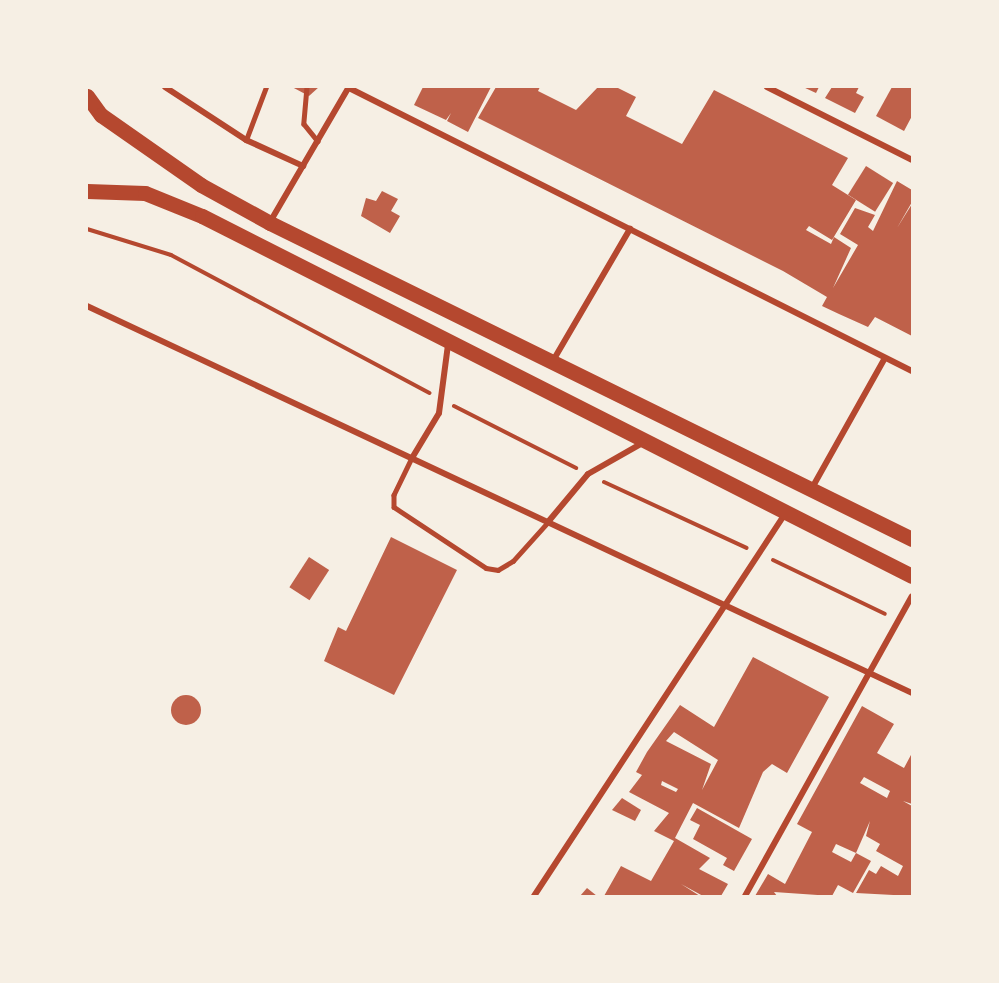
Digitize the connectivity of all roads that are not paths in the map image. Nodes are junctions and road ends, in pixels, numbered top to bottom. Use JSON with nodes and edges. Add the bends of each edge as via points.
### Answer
{"nodes":[{"id":1,"x":165,"y":87,"type":"edge"},
{"id":2,"x":266,"y":87,"type":"edge"},
{"id":3,"x":307,"y":87,"type":"edge"},
{"id":4,"x":767,"y":87,"type":"edge"},
{"id":5,"x":349,"y":88,"type":"edge"},
{"id":6,"x":87,"y":96,"type":"edge"},
{"id":7,"x":246,"y":140,"type":"junction"},
{"id":8,"x":318,"y":141,"type":"junction"},
{"id":9,"x":912,"y":160,"type":"edge"},
{"id":10,"x":303,"y":166,"type":"junction"},
{"id":11,"x":87,"y":191,"type":"edge"},
{"id":12,"x":270,"y":223,"type":"junction"},
{"id":13,"x":630,"y":229,"type":"junction"},
{"id":14,"x":87,"y":306,"type":"edge"},
{"id":15,"x":448,"y":345,"type":"junction"},
{"id":16,"x":885,"y":357,"type":"junction"},
{"id":17,"x":554,"y":359,"type":"junction"},
{"id":18,"x":912,"y":371,"type":"edge"},
{"id":19,"x":644,"y":442,"type":"junction"},
{"id":20,"x":412,"y":459,"type":"junction"},
{"id":21,"x":812,"y":489,"type":"junction"},
{"id":22,"x":786,"y":513,"type":"junction"},
{"id":23,"x":548,"y":522,"type":"junction"},
{"id":24,"x":912,"y":539,"type":"edge"},
{"id":25,"x":912,"y":576,"type":"edge"},
{"id":26,"x":912,"y":596,"type":"edge"},
{"id":27,"x":724,"y":605,"type":"junction"},
{"id":28,"x":871,"y":674,"type":"junction"},
{"id":29,"x":912,"y":693,"type":"edge"},
{"id":30,"x":534,"y":896,"type":"edge"},
{"id":31,"x":745,"y":896,"type":"edge"}],
"edges":[{"from":1,"to":7,"type":"street"},
{"from":2,"to":7,"type":"lane"},
{"from":3,"to":8,"type":"lane","via":[[304,124]]},
{"from":4,"to":9,"type":"street"},
{"from":5,"to":8,"type":"street"},
{"from":5,"to":13,"type":"street"},
{"from":6,"to":12,"type":"main road","via":[[101,115],[201,185]]},
{"from":7,"to":10,"type":"street"},
{"from":8,"to":10,"type":"street"},
{"from":10,"to":12,"type":"street"},
{"from":11,"to":15,"type":"main road","via":[[145,193],[202,216]]},
{"from":12,"to":17,"type":"main road"},
{"from":13,"to":16,"type":"street"},
{"from":13,"to":17,"type":"street"},
{"from":14,"to":20,"type":"street"},
{"from":15,"to":19,"type":"main road"},
{"from":15,"to":20,"type":"street","via":[[440,399]]},
{"from":16,"to":18,"type":"street"},
{"from":16,"to":21,"type":"street"},
{"from":17,"to":21,"type":"main road"},
{"from":19,"to":22,"type":"main road"},
{"from":19,"to":23,"type":"street","via":[[588,474]]},
{"from":20,"to":23,"type":"street"},
{"from":20,"to":23,"type":"lane","via":[[394,495],[394,507],[486,568],[498,570],[513,561]]},
{"from":21,"to":24,"type":"main road"},
{"from":22,"to":25,"type":"main road"},
{"from":22,"to":27,"type":"street"},
{"from":23,"to":27,"type":"street"},
{"from":26,"to":28,"type":"street"},
{"from":27,"to":28,"type":"street"},
{"from":27,"to":30,"type":"street"},
{"from":28,"to":29,"type":"street"},
{"from":28,"to":31,"type":"street"}]}
